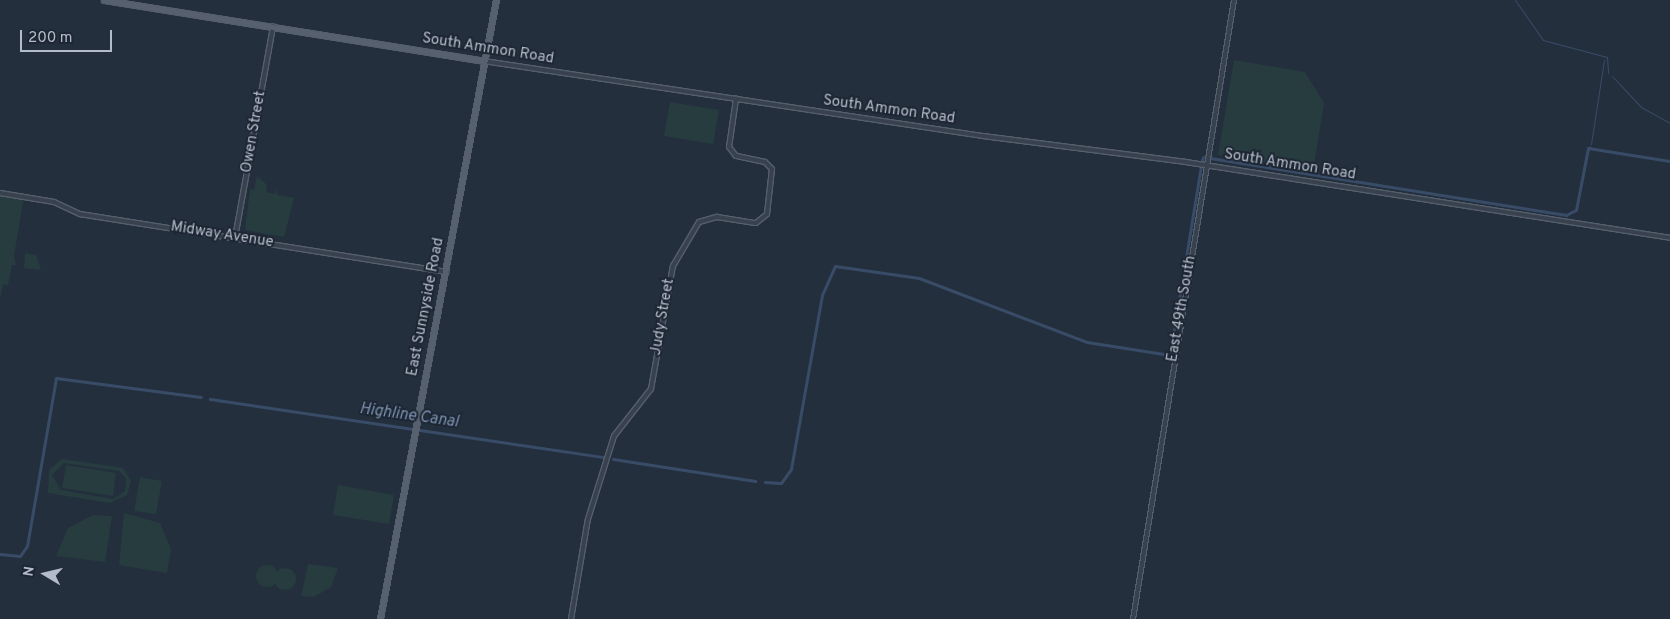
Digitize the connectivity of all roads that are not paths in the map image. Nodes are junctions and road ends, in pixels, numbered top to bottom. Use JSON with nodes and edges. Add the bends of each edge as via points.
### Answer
{"nodes":[{"id":1,"x":104,"y":0,"type":"edge"},
{"id":2,"x":496,"y":0,"type":"edge"},
{"id":3,"x":1234,"y":0,"type":"edge"},
{"id":4,"x":273,"y":26,"type":"junction"},
{"id":5,"x":484,"y":61,"type":"junction"},
{"id":6,"x":736,"y":99,"type":"junction"},
{"id":7,"x":1206,"y":165,"type":"junction"},
{"id":8,"x":0,"y":193,"type":"edge"},
{"id":9,"x":235,"y":238,"type":"junction"},
{"id":10,"x":1670,"y":238,"type":"edge"},
{"id":11,"x":446,"y":272,"type":"junction"},
{"id":12,"x":380,"y":619,"type":"edge"},
{"id":13,"x":571,"y":619,"type":"edge"},
{"id":14,"x":1133,"y":619,"type":"edge"}],
"edges":[{"from":1,"to":4,"type":"main road","name":"South Ammon Road"},
{"from":2,"to":5,"type":"main road","name":"East Sunnyside Road"},
{"from":3,"to":7,"type":"street","name":"East 49th South"},
{"from":4,"to":5,"type":"main road","name":"South Ammon Road"},
{"from":4,"to":9,"type":"street","name":"Owen Street"},
{"from":5,"to":6,"type":"street","name":"South Ammon Road"},
{"from":5,"to":11,"type":"main road","name":"East Sunnyside Road"},
{"from":6,"to":7,"type":"street","name":"South Ammon Road"},
{"from":6,"to":13,"type":"street","name":"Judy Street","via":[[729,147],[736,156],[766,162],[772,169],[767,214],[756,223],[704,220],[691,231],[674,266],[651,390],[614,436],[588,519]]},
{"from":7,"to":10,"type":"street","name":"South Ammon Road"},
{"from":7,"to":14,"type":"street","name":"East 49th South"},
{"from":8,"to":9,"type":"street","name":"Midway Avenue","via":[[54,202],[80,214]]},
{"from":9,"to":11,"type":"street","name":"Midway Avenue"},
{"from":11,"to":12,"type":"main road","name":"East Sunnyside Road"}]}
